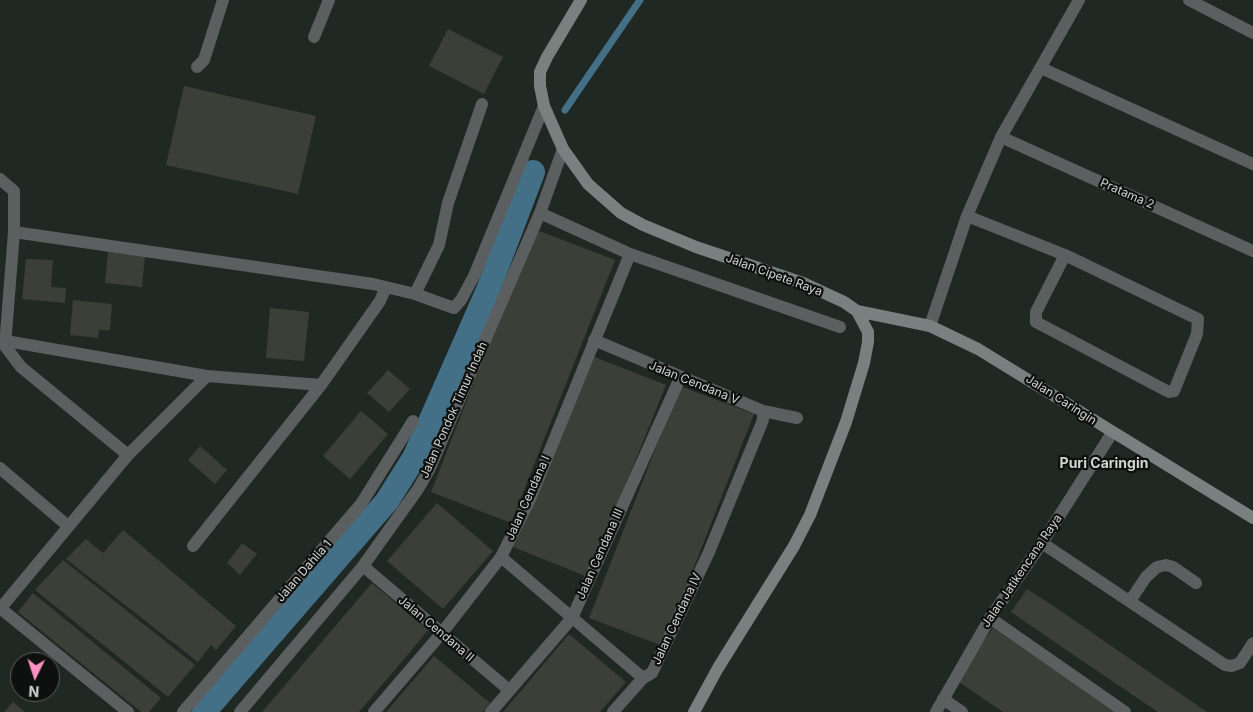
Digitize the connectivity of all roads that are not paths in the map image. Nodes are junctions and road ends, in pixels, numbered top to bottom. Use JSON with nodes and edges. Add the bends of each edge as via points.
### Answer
{"nodes":[{"id":1,"x":224,"y":0,"type":"edge"},
{"id":2,"x":329,"y":0,"type":"edge"},
{"id":3,"x":582,"y":0,"type":"edge"},
{"id":4,"x":1079,"y":0,"type":"edge"},
{"id":5,"x":1189,"y":0,"type":"edge"},
{"id":6,"x":1253,"y":33,"type":"edge"},
{"id":7,"x":314,"y":37,"type":"dead end"},
{"id":8,"x":198,"y":67,"type":"dead end"},
{"id":9,"x":1041,"y":68,"type":"junction"},
{"id":10,"x":482,"y":104,"type":"dead end"},
{"id":11,"x":544,"y":106,"type":"junction"},
{"id":12,"x":1001,"y":137,"type":"junction"},
{"id":13,"x":563,"y":149,"type":"junction"},
{"id":14,"x":1253,"y":164,"type":"edge"},
{"id":15,"x":0,"y":179,"type":"edge"},
{"id":16,"x":540,"y":213,"type":"junction"},
{"id":17,"x":967,"y":216,"type":"junction"},
{"id":18,"x":14,"y":232,"type":"junction"},
{"id":19,"x":1253,"y":251,"type":"edge"},
{"id":20,"x":630,"y":254,"type":"junction"},
{"id":21,"x":1065,"y":255,"type":"junction"},
{"id":22,"x":386,"y":288,"type":"junction"},
{"id":23,"x":416,"y":294,"type":"junction"},
{"id":24,"x":857,"y":311,"type":"junction"},
{"id":25,"x":930,"y":326,"type":"junction"},
{"id":26,"x":840,"y":328,"type":"dead end"},
{"id":27,"x":2,"y":340,"type":"edge"},
{"id":28,"x":594,"y":340,"type":"junction"},
{"id":29,"x":207,"y":376,"type":"junction"},
{"id":30,"x":680,"y":378,"type":"junction"},
{"id":31,"x":321,"y":385,"type":"junction"},
{"id":32,"x":762,"y":411,"type":"junction"},
{"id":33,"x":797,"y":418,"type":"dead end"},
{"id":34,"x":413,"y":421,"type":"dead end"},
{"id":35,"x":1112,"y":433,"type":"junction"},
{"id":36,"x":128,"y":455,"type":"junction"},
{"id":37,"x":0,"y":468,"type":"edge"},
{"id":38,"x":1253,"y":518,"type":"edge"},
{"id":39,"x":68,"y":526,"type":"junction"},
{"id":40,"x":1042,"y":543,"type":"junction"},
{"id":41,"x":193,"y":546,"type":"dead end"},
{"id":42,"x":501,"y":557,"type":"junction"},
{"id":43,"x":363,"y":566,"type":"junction"},
{"id":44,"x":1196,"y":583,"type":"dead end"},
{"id":45,"x":1130,"y":601,"type":"junction"},
{"id":46,"x":0,"y":608,"type":"edge"},
{"id":47,"x":572,"y":618,"type":"junction"},
{"id":48,"x":990,"y":618,"type":"junction"},
{"id":49,"x":441,"y":634,"type":"junction"},
{"id":50,"x":1253,"y":643,"type":"edge"},
{"id":51,"x":643,"y":678,"type":"junction"},
{"id":52,"x":509,"y":690,"type":"junction"},
{"id":53,"x":943,"y":699,"type":"junction"},
{"id":54,"x":128,"y":712,"type":"edge"},
{"id":55,"x":183,"y":712,"type":"edge"},
{"id":56,"x":240,"y":712,"type":"edge"},
{"id":57,"x":374,"y":712,"type":"edge"},
{"id":58,"x":491,"y":712,"type":"edge"},
{"id":59,"x":613,"y":712,"type":"edge"},
{"id":60,"x":694,"y":712,"type":"edge"},
{"id":61,"x":936,"y":712,"type":"edge"},
{"id":62,"x":962,"y":712,"type":"edge"},
{"id":63,"x":1125,"y":712,"type":"edge"}],
"edges":[{"from":1,"to":8,"type":"street","via":[[204,60]]},
{"from":2,"to":7,"type":"street"},
{"from":3,"to":11,"type":"main road","name":"Jalan Cipete Raya","via":[[540,72]]},
{"from":4,"to":9,"type":"street"},
{"from":5,"to":6,"type":"street"},
{"from":9,"to":12,"type":"street"},
{"from":9,"to":14,"type":"street"},
{"from":10,"to":23,"type":"street","via":[[448,203],[439,245]]},
{"from":11,"to":13,"type":"main road","name":"Jalan Cipete Raya"},
{"from":11,"to":23,"type":"street","via":[[474,276],[461,300],[454,308]]},
{"from":12,"to":17,"type":"street"},
{"from":12,"to":19,"type":"street","name":"Pratama 2"},
{"from":13,"to":16,"type":"street","name":"Jalan Pondok Timur Indah"},
{"from":13,"to":24,"type":"main road","name":"Jalan Cipete Raya","via":[[588,184],[621,213],[696,247],[803,283]]},
{"from":15,"to":18,"type":"street","via":[[14,191]]},
{"from":16,"to":20,"type":"street"},
{"from":16,"to":43,"type":"street","name":"Jalan Pondok Timur Indah","via":[[429,470]]},
{"from":17,"to":21,"type":"street"},
{"from":17,"to":25,"type":"street"},
{"from":18,"to":22,"type":"street"},
{"from":18,"to":27,"type":"street"},
{"from":20,"to":26,"type":"street"},
{"from":20,"to":28,"type":"street","name":"Jalan Cendana I"},
{"from":21,"to":21,"type":"street","via":[[1036,312],[1036,322],[1169,392],[1174,391],[1198,334],[1198,319]]},
{"from":22,"to":23,"type":"street"},
{"from":22,"to":31,"type":"street"},
{"from":24,"to":25,"type":"main road","name":"Jalan Caringin"},
{"from":24,"to":60,"type":"main road","via":[[865,324],[868,342],[846,422],[823,485],[794,546]]},
{"from":25,"to":35,"type":"main road","name":"Jalan Caringin","via":[[978,349]]},
{"from":27,"to":29,"type":"street"},
{"from":27,"to":36,"type":"street","via":[[22,367]]},
{"from":28,"to":30,"type":"street","name":"Jalan Cendana V"},
{"from":28,"to":42,"type":"street","name":"Jalan Cendana I","via":[[530,499]]},
{"from":29,"to":31,"type":"street"},
{"from":29,"to":36,"type":"street"},
{"from":30,"to":32,"type":"street","name":"Jalan Cendana V"},
{"from":30,"to":47,"type":"street","name":"Jalan Cendana III"},
{"from":31,"to":41,"type":"street"},
{"from":32,"to":33,"type":"street","name":"Jalan Cendana V"},
{"from":32,"to":51,"type":"street","name":"Jalan Cendana IV","via":[[763,420],[709,552],[652,673]]},
{"from":34,"to":55,"type":"street","name":"Jalan Dahlia 1","via":[[361,504]]},
{"from":35,"to":38,"type":"main road","name":"Jalan Caringin"},
{"from":35,"to":40,"type":"street","name":"Jalan Jatikencana Raya"},
{"from":36,"to":39,"type":"street"},
{"from":37,"to":39,"type":"street"},
{"from":39,"to":46,"type":"street"},
{"from":40,"to":45,"type":"street"},
{"from":40,"to":48,"type":"street","name":"Jalan Jatikencana Raya"},
{"from":42,"to":47,"type":"street","name":"Jalan Cendana IV"},
{"from":42,"to":49,"type":"street","name":"Jalan Cendana I"},
{"from":43,"to":49,"type":"street","name":"Jalan Cendana II"},
{"from":43,"to":56,"type":"street","name":"Jalan Pondok Timur Indah"},
{"from":44,"to":45,"type":"street","via":[[1173,567],[1166,564],[1157,566]]},
{"from":45,"to":50,"type":"street","via":[[1229,666],[1240,663]]},
{"from":46,"to":54,"type":"street"},
{"from":47,"to":51,"type":"street","name":"Jalan Cendana IV"},
{"from":47,"to":52,"type":"street","name":"Jalan Cendana III"},
{"from":48,"to":53,"type":"street","name":"Jalan Jatikencana Raya"},
{"from":48,"to":63,"type":"street"},
{"from":49,"to":52,"type":"street","name":"Jalan Cendana II"},
{"from":49,"to":57,"type":"street","name":"Jalan Cendana I"},
{"from":51,"to":59,"type":"street"},
{"from":52,"to":58,"type":"street","name":"Jalan Cendana III"},
{"from":53,"to":61,"type":"street","name":"Jalan Jatikencana Raya"},
{"from":53,"to":62,"type":"street"}]}
